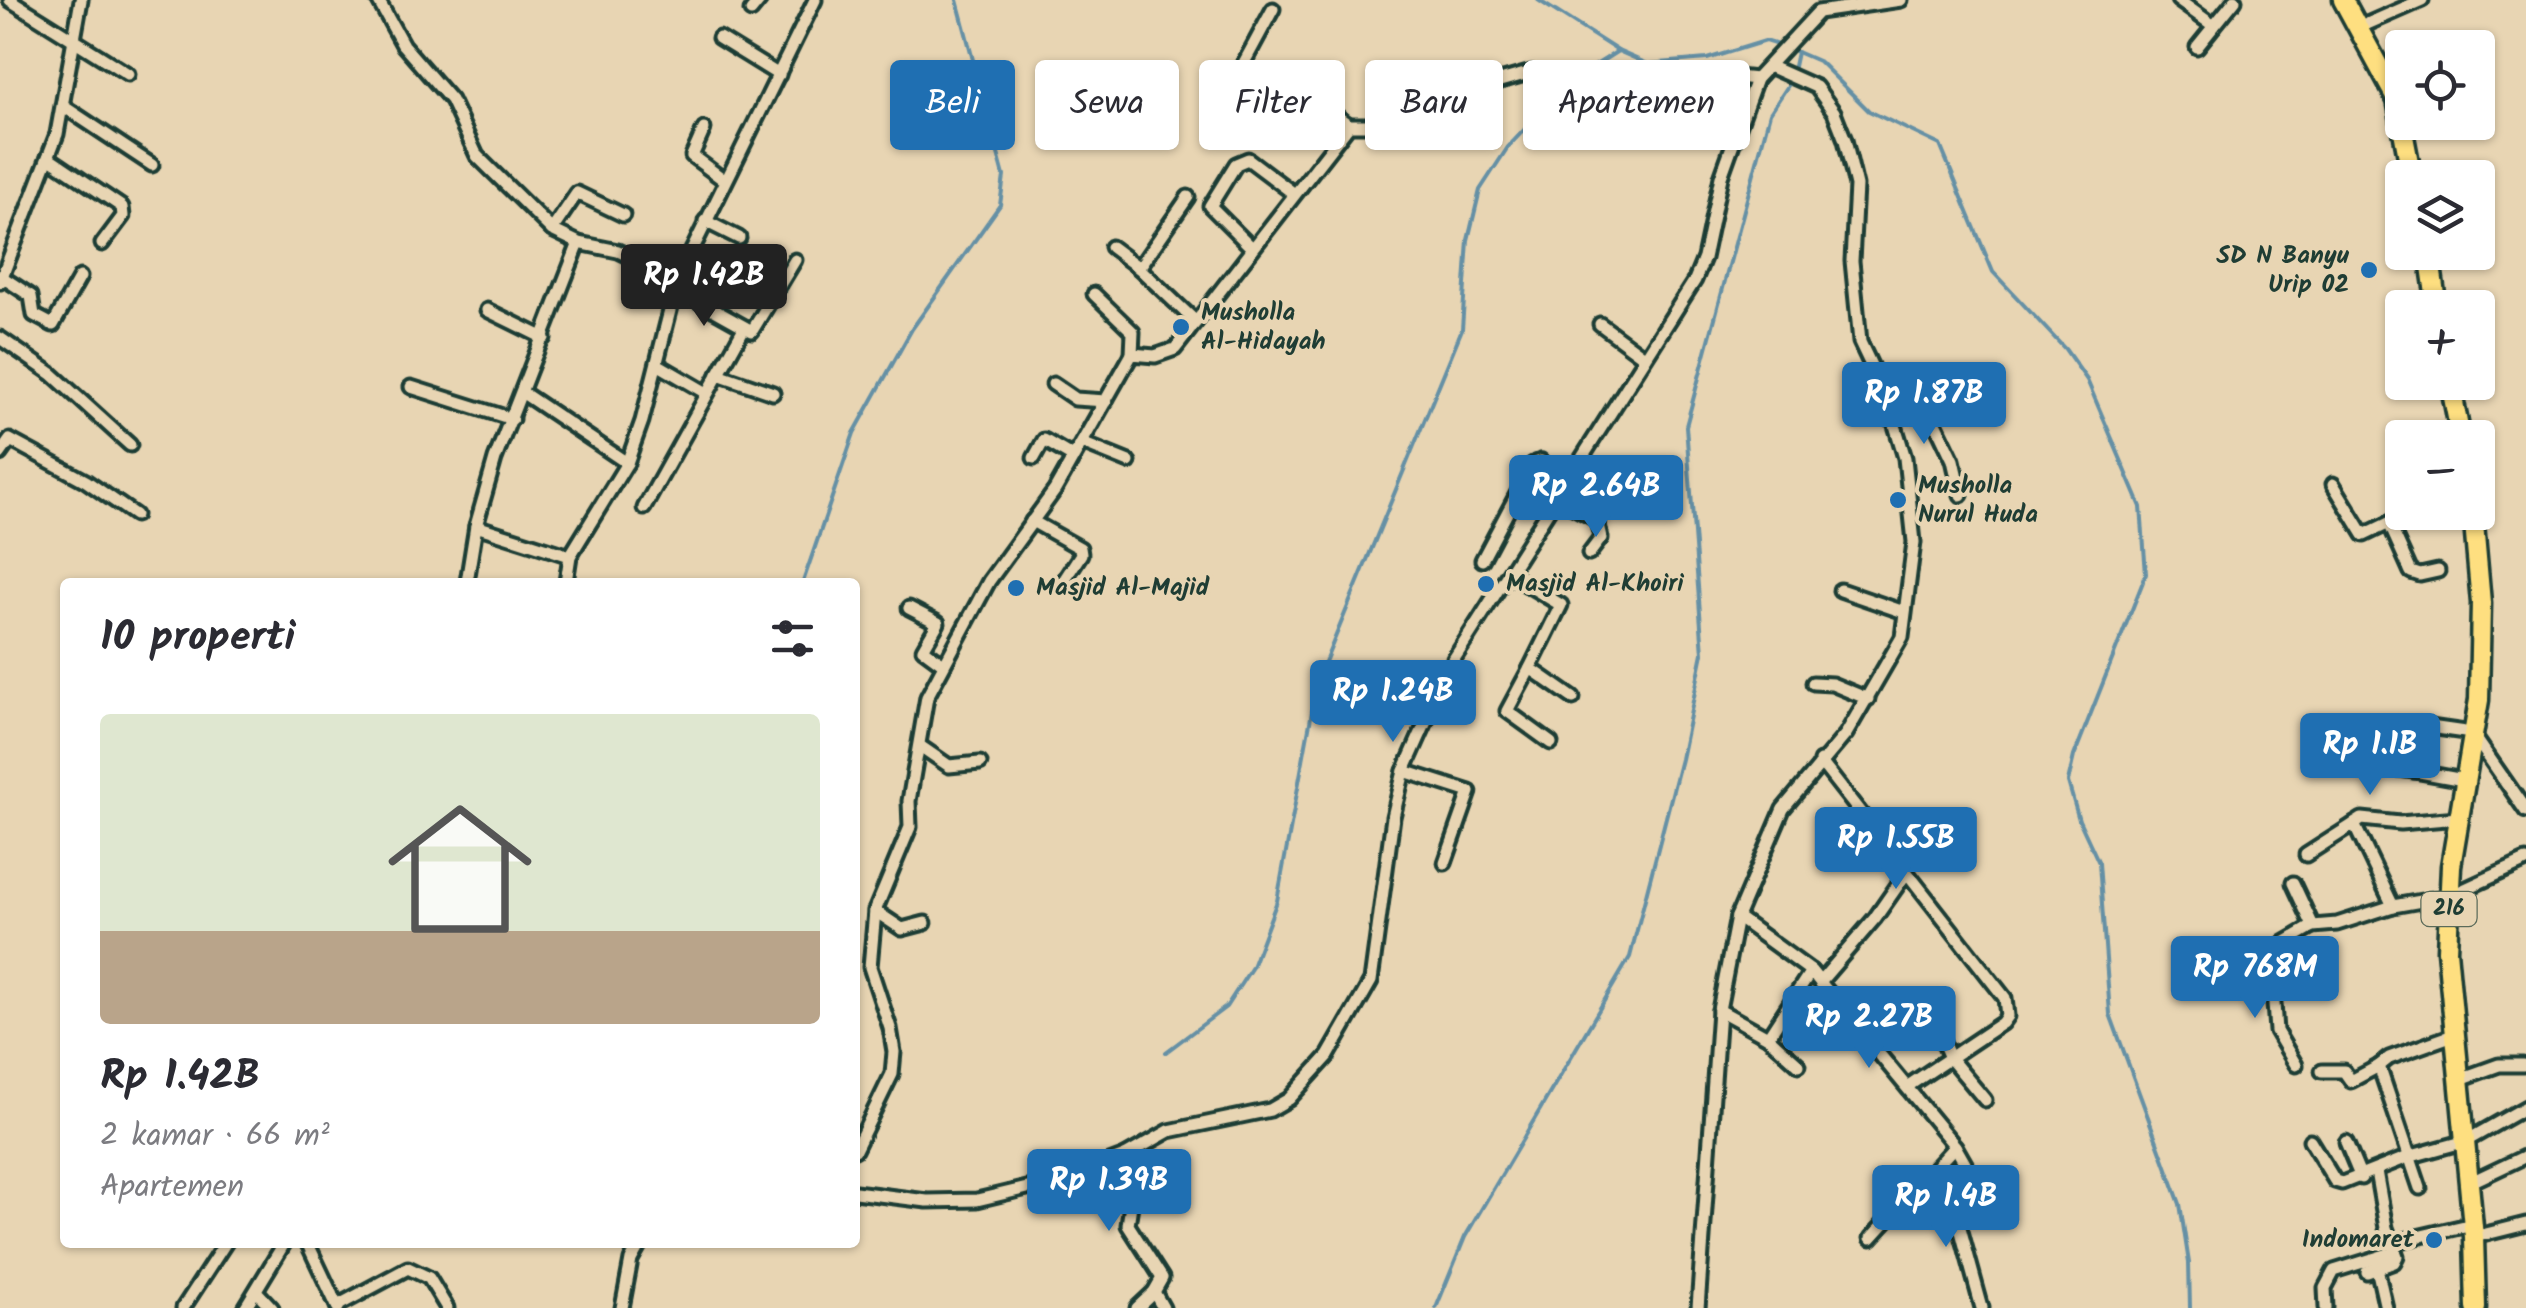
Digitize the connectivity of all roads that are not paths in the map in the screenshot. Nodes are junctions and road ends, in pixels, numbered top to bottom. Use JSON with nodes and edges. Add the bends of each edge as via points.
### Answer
{"nodes":[{"id":1,"x":10,"y":0,"type":"edge"},
{"id":2,"x":81,"y":0,"type":"edge"},
{"id":3,"x":760,"y":0,"type":"edge"},
{"id":4,"x":815,"y":0,"type":"edge"},
{"id":5,"x":1902,"y":0,"type":"edge"},
{"id":6,"x":2178,"y":0,"type":"edge"},
{"id":7,"x":2235,"y":0,"type":"edge"},
{"id":8,"x":2343,"y":0,"type":"edge"},
{"id":9,"x":2422,"y":0,"type":"edge"},
{"id":10,"x":379,"y":1,"type":"edge"},
{"id":11,"x":1273,"y":9,"type":"dead end"},
{"id":12,"x":750,"y":11,"type":"dead end"},
{"id":13,"x":2214,"y":26,"type":"junction"},
{"id":14,"x":2358,"y":28,"type":"junction"},
{"id":15,"x":719,"y":38,"type":"dead end"},
{"id":16,"x":74,"y":41,"type":"junction"},
{"id":17,"x":2197,"y":48,"type":"dead end"},
{"id":18,"x":1775,"y":62,"type":"junction"},
{"id":19,"x":128,"y":74,"type":"dead end"},
{"id":20,"x":779,"y":75,"type":"junction"},
{"id":21,"x":1756,"y":79,"type":"junction"},
{"id":22,"x":63,"y":106,"type":"junction"},
{"id":23,"x":1349,"y":125,"type":"junction"},
{"id":24,"x":704,"y":129,"type":"dead end"},
{"id":25,"x":48,"y":157,"type":"junction"},
{"id":26,"x":2409,"y":160,"type":"edge"},
{"id":27,"x":152,"y":165,"type":"dead end"},
{"id":28,"x":724,"y":180,"type":"junction"},
{"id":29,"x":1293,"y":193,"type":"junction"},
{"id":30,"x":1188,"y":197,"type":"dead end"},
{"id":31,"x":623,"y":215,"type":"dead end"},
{"id":32,"x":705,"y":221,"type":"junction"},
{"id":33,"x":552,"y":230,"type":"junction"},
{"id":34,"x":739,"y":238,"type":"dead end"},
{"id":35,"x":579,"y":243,"type":"junction"},
{"id":36,"x":102,"y":244,"type":"dead end"},
{"id":37,"x":1111,"y":247,"type":"dead end"},
{"id":38,"x":1252,"y":248,"type":"junction"},
{"id":39,"x":4,"y":259,"type":"edge"},
{"id":40,"x":795,"y":260,"type":"dead end"},
{"id":41,"x":1139,"y":268,"type":"junction"},
{"id":42,"x":80,"y":278,"type":"dead end"},
{"id":43,"x":1,"y":280,"type":"edge"},
{"id":44,"x":676,"y":283,"type":"junction"},
{"id":45,"x":1094,"y":294,"type":"dead end"},
{"id":46,"x":487,"y":310,"type":"dead end"},
{"id":47,"x":1196,"y":322,"type":"junction"},
{"id":48,"x":1600,"y":324,"type":"dead end"},
{"id":49,"x":744,"y":328,"type":"junction"},
{"id":50,"x":0,"y":338,"type":"edge"},
{"id":51,"x":544,"y":338,"type":"junction"},
{"id":52,"x":1132,"y":354,"type":"junction"},
{"id":53,"x":1643,"y":356,"type":"junction"},
{"id":54,"x":657,"y":364,"type":"junction"},
{"id":55,"x":718,"y":374,"type":"junction"},
{"id":56,"x":1053,"y":384,"type":"dead end"},
{"id":57,"x":411,"y":387,"type":"dead end"},
{"id":58,"x":707,"y":393,"type":"junction"},
{"id":59,"x":773,"y":393,"type":"dead end"},
{"id":60,"x":522,"y":394,"type":"junction"},
{"id":61,"x":1887,"y":399,"type":"junction"},
{"id":62,"x":1106,"y":401,"type":"junction"},
{"id":63,"x":512,"y":419,"type":"junction"},
{"id":64,"x":1082,"y":443,"type":"junction"},
{"id":65,"x":130,"y":445,"type":"dead end"},
{"id":66,"x":0,"y":454,"type":"edge"},
{"id":67,"x":1073,"y":457,"type":"junction"},
{"id":68,"x":1034,"y":458,"type":"dead end"},
{"id":69,"x":1129,"y":462,"type":"dead end"},
{"id":70,"x":627,"y":463,"type":"junction"},
{"id":71,"x":2333,"y":484,"type":"dead end"},
{"id":72,"x":1614,"y":492,"type":"dead end"},
{"id":73,"x":1559,"y":493,"type":"junction"},
{"id":74,"x":1961,"y":495,"type":"dead end"},
{"id":75,"x":644,"y":508,"type":"dead end"},
{"id":76,"x":135,"y":516,"type":"dead end"},
{"id":77,"x":1597,"y":520,"type":"junction"},
{"id":78,"x":1032,"y":521,"type":"junction"},
{"id":79,"x":2385,"y":525,"type":"edge"},
{"id":80,"x":476,"y":526,"type":"junction"},
{"id":81,"x":2392,"y":530,"type":"edge"},
{"id":82,"x":2475,"y":530,"type":"edge"},
{"id":83,"x":1589,"y":554,"type":"dead end"},
{"id":84,"x":570,"y":556,"type":"junction"},
{"id":85,"x":1482,"y":560,"type":"dead end"},
{"id":86,"x":2438,"y":571,"type":"dead end"},
{"id":87,"x":1508,"y":574,"type":"junction"},
{"id":88,"x":468,"y":578,"type":"edge"},
{"id":89,"x":567,"y":578,"type":"edge"},
{"id":90,"x":1061,"y":585,"type":"dead end"},
{"id":91,"x":1840,"y":590,"type":"dead end"},
{"id":92,"x":909,"y":608,"type":"dead end"},
{"id":93,"x":1904,"y":612,"type":"junction"},
{"id":94,"x":942,"y":664,"type":"junction"},
{"id":95,"x":1530,"y":668,"type":"junction"},
{"id":96,"x":1812,"y":683,"type":"dead end"},
{"id":97,"x":1573,"y":698,"type":"dead end"},
{"id":98,"x":1868,"y":699,"type":"junction"},
{"id":99,"x":2472,"y":732,"type":"junction"},
{"id":100,"x":1550,"y":743,"type":"dead end"},
{"id":101,"x":920,"y":746,"type":"junction"},
{"id":102,"x":1820,"y":761,"type":"junction"},
{"id":103,"x":2354,"y":762,"type":"dead end"},
{"id":104,"x":980,"y":763,"type":"dead end"},
{"id":105,"x":2414,"y":771,"type":"junction"},
{"id":106,"x":1404,"y":772,"type":"junction"},
{"id":107,"x":2464,"y":780,"type":"junction"},
{"id":108,"x":2525,"y":806,"type":"edge"},
{"id":109,"x":2458,"y":818,"type":"junction"},
{"id":110,"x":2354,"y":824,"type":"junction"},
{"id":111,"x":2306,"y":855,"type":"dead end"},
{"id":112,"x":2526,"y":861,"type":"edge"},
{"id":113,"x":1445,"y":864,"type":"dead end"},
{"id":114,"x":1907,"y":872,"type":"junction"},
{"id":115,"x":2293,"y":883,"type":"dead end"},
{"id":116,"x":2450,"y":896,"type":"junction"},
{"id":117,"x":2394,"y":906,"type":"junction"},
{"id":118,"x":875,"y":911,"type":"junction"},
{"id":119,"x":1737,"y":917,"type":"junction"},
{"id":120,"x":925,"y":923,"type":"dead end"},
{"id":121,"x":2312,"y":926,"type":"junction"},
{"id":122,"x":2264,"y":954,"type":"junction"},
{"id":123,"x":2243,"y":967,"type":"dead end"},
{"id":124,"x":1815,"y":976,"type":"junction"},
{"id":125,"x":1719,"y":1010,"type":"junction"},
{"id":126,"x":2456,"y":1034,"type":"junction"},
{"id":127,"x":1768,"y":1037,"type":"junction"},
{"id":128,"x":1872,"y":1041,"type":"junction"},
{"id":129,"x":1950,"y":1058,"type":"junction"},
{"id":130,"x":1799,"y":1065,"type":"dead end"},
{"id":131,"x":2296,"y":1065,"type":"dead end"},
{"id":132,"x":2379,"y":1066,"type":"junction"},
{"id":133,"x":2525,"y":1068,"type":"edge"},
{"id":134,"x":2322,"y":1070,"type":"dead end"},
{"id":135,"x":2460,"y":1079,"type":"junction"},
{"id":136,"x":1908,"y":1086,"type":"junction"},
{"id":137,"x":1985,"y":1100,"type":"dead end"},
{"id":138,"x":2526,"y":1108,"type":"edge"},
{"id":139,"x":2310,"y":1140,"type":"dead end"},
{"id":140,"x":860,"y":1141,"type":"edge"},
{"id":141,"x":2466,"y":1141,"type":"junction"},
{"id":142,"x":2346,"y":1142,"type":"dead end"},
{"id":143,"x":1955,"y":1146,"type":"junction"},
{"id":144,"x":1125,"y":1156,"type":"junction"},
{"id":145,"x":2526,"y":1156,"type":"edge"},
{"id":146,"x":2408,"y":1157,"type":"junction"},
{"id":147,"x":2376,"y":1171,"type":"junction"},
{"id":148,"x":2362,"y":1178,"type":"junction"},
{"id":149,"x":2470,"y":1183,"type":"junction"},
{"id":150,"x":1914,"y":1188,"type":"junction"},
{"id":151,"x":2420,"y":1188,"type":"dead end"},
{"id":152,"x":860,"y":1193,"type":"edge"},
{"id":153,"x":1992,"y":1212,"type":"dead end"},
{"id":154,"x":2526,"y":1224,"type":"edge"},
{"id":155,"x":2474,"y":1230,"type":"junction"},
{"id":156,"x":1871,"y":1238,"type":"dead end"},
{"id":157,"x":2393,"y":1247,"type":"junction"},
{"id":158,"x":222,"y":1248,"type":"edge"},
{"id":159,"x":282,"y":1248,"type":"edge"},
{"id":160,"x":310,"y":1248,"type":"edge"},
{"id":161,"x":638,"y":1248,"type":"edge"},
{"id":162,"x":256,"y":1292,"type":"junction"},
{"id":163,"x":1154,"y":1292,"type":"junction"},
{"id":164,"x":337,"y":1307,"type":"edge"},
{"id":165,"x":183,"y":1308,"type":"edge"},
{"id":166,"x":245,"y":1308,"type":"edge"},
{"id":167,"x":272,"y":1308,"type":"edge"},
{"id":168,"x":447,"y":1308,"type":"edge"},
{"id":169,"x":622,"y":1308,"type":"edge"},
{"id":170,"x":1137,"y":1308,"type":"edge"},
{"id":171,"x":1163,"y":1308,"type":"edge"},
{"id":172,"x":1698,"y":1308,"type":"edge"},
{"id":173,"x":1982,"y":1308,"type":"edge"},
{"id":174,"x":2326,"y":1308,"type":"edge"},
{"id":175,"x":2386,"y":1308,"type":"edge"},
{"id":176,"x":2476,"y":1308,"type":"edge"}],
"edges":[{"from":1,"to":16,"type":"street"},
{"from":2,"to":16,"type":"street"},
{"from":3,"to":12,"type":"street"},
{"from":4,"to":20,"type":"street"},
{"from":5,"to":18,"type":"street","via":[[1818,12]]},
{"from":6,"to":13,"type":"street"},
{"from":7,"to":13,"type":"street"},
{"from":8,"to":14,"type":"main road"},
{"from":9,"to":14,"type":"street"},
{"from":10,"to":33,"type":"street","via":[[412,58],[450,100],[476,156]]},
{"from":11,"to":23,"type":"street","via":[[1233,91],[1274,114],[1296,87]]},
{"from":13,"to":17,"type":"street"},
{"from":14,"to":26,"type":"main road","via":[[2397,100]]},
{"from":15,"to":20,"type":"street"},
{"from":16,"to":19,"type":"street"},
{"from":16,"to":22,"type":"street"},
{"from":18,"to":21,"type":"street"},
{"from":18,"to":61,"type":"street","via":[[1824,96],[1852,163],[1860,342]]},
{"from":20,"to":28,"type":"street"},
{"from":21,"to":23,"type":"street","via":[[1737,77],[1661,95],[1532,72],[1500,80],[1407,126]]},
{"from":21,"to":53,"type":"street","via":[[1721,177],[1704,258],[1670,324]]},
{"from":22,"to":25,"type":"street"},
{"from":22,"to":27,"type":"street"},
{"from":23,"to":29,"type":"street"},
{"from":24,"to":28,"type":"street","via":[[692,156]]},
{"from":25,"to":36,"type":"street","via":[[122,207],[123,216]]},
{"from":25,"to":39,"type":"street"},
{"from":28,"to":32,"type":"street"},
{"from":29,"to":38,"type":"street"},
{"from":29,"to":38,"type":"street","via":[[1248,159],[1236,164],[1210,206]]},
{"from":30,"to":41,"type":"street"},
{"from":31,"to":33,"type":"street","via":[[577,194]]},
{"from":32,"to":34,"type":"street"},
{"from":32,"to":44,"type":"street"},
{"from":33,"to":35,"type":"street"},
{"from":35,"to":44,"type":"street","via":[[618,251]]},
{"from":35,"to":51,"type":"street"},
{"from":37,"to":41,"type":"street"},
{"from":38,"to":47,"type":"street"},
{"from":39,"to":43,"type":"street"},
{"from":40,"to":49,"type":"street","via":[[752,332]]},
{"from":41,"to":47,"type":"street"},
{"from":42,"to":43,"type":"street","via":[[53,325],[34,315],[31,296]]},
{"from":44,"to":49,"type":"street"},
{"from":44,"to":54,"type":"street"},
{"from":45,"to":52,"type":"street","via":[[1133,332]]},
{"from":46,"to":51,"type":"street"},
{"from":47,"to":52,"type":"street","via":[[1167,355]]},
{"from":48,"to":53,"type":"street"},
{"from":49,"to":55,"type":"street"},
{"from":50,"to":65,"type":"street","via":[[52,374]]},
{"from":51,"to":60,"type":"street"},
{"from":52,"to":62,"type":"street"},
{"from":53,"to":73,"type":"street"},
{"from":54,"to":58,"type":"street"},
{"from":54,"to":70,"type":"street"},
{"from":55,"to":58,"type":"street"},
{"from":55,"to":59,"type":"street"},
{"from":56,"to":62,"type":"street","via":[[1075,399]]},
{"from":57,"to":63,"type":"street"},
{"from":58,"to":75,"type":"street"},
{"from":60,"to":63,"type":"street"},
{"from":60,"to":70,"type":"street"},
{"from":61,"to":74,"type":"street","via":[[1922,395],[1953,460]]},
{"from":61,"to":93,"type":"street","via":[[1905,458],[1914,542]]},
{"from":62,"to":64,"type":"street"},
{"from":63,"to":80,"type":"street"},
{"from":64,"to":67,"type":"street"},
{"from":64,"to":69,"type":"street"},
{"from":66,"to":76,"type":"street","via":[[10,440]]},
{"from":67,"to":68,"type":"street","via":[[1044,440]]},
{"from":67,"to":78,"type":"street"},
{"from":70,"to":84,"type":"street"},
{"from":71,"to":79,"type":"street","via":[[2364,535]]},
{"from":72,"to":77,"type":"street"},
{"from":73,"to":77,"type":"street"},
{"from":73,"to":85,"type":"street","via":[[1541,461],[1533,464]]},
{"from":73,"to":87,"type":"street"},
{"from":77,"to":83,"type":"street","via":[[1600,538]]},
{"from":78,"to":90,"type":"street","via":[[1080,548]]},
{"from":78,"to":94,"type":"street"},
{"from":80,"to":84,"type":"street"},
{"from":80,"to":88,"type":"street"},
{"from":81,"to":86,"type":"street","via":[[2410,572]]},
{"from":82,"to":99,"type":"main road","number":"216","via":[[2482,654]]},
{"from":84,"to":89,"type":"street"},
{"from":87,"to":95,"type":"street","via":[[1561,605]]},
{"from":87,"to":106,"type":"street","via":[[1454,659]]},
{"from":91,"to":93,"type":"street"},
{"from":92,"to":94,"type":"street","via":[[938,623],[923,649]]},
{"from":93,"to":98,"type":"street","via":[[1902,637]]},
{"from":94,"to":101,"type":"street","via":[[927,697]]},
{"from":95,"to":97,"type":"street"},
{"from":95,"to":100,"type":"street","via":[[1507,711]]},
{"from":96,"to":98,"type":"street"},
{"from":98,"to":102,"type":"street"},
{"from":99,"to":105,"type":"street","via":[[2423,726]]},
{"from":99,"to":107,"type":"main road","number":"216"},
{"from":99,"to":108,"type":"street"},
{"from":101,"to":104,"type":"street","via":[[950,766]]},
{"from":101,"to":118,"type":"street","via":[[906,842]]},
{"from":102,"to":114,"type":"street"},
{"from":102,"to":119,"type":"street","via":[[1783,809]]},
{"from":103,"to":105,"type":"street"},
{"from":105,"to":107,"type":"street"},
{"from":106,"to":113,"type":"street","via":[[1470,792]]},
{"from":106,"to":144,"type":"street","via":[[1371,980],[1328,1056],[1305,1085],[1270,1110],[1169,1130]]},
{"from":107,"to":109,"type":"main road","number":"216"},
{"from":109,"to":110,"type":"street","via":[[2368,818]]},
{"from":109,"to":116,"type":"main road","number":"216"},
{"from":110,"to":111,"type":"street"},
{"from":110,"to":117,"type":"street"},
{"from":112,"to":116,"type":"street"},
{"from":114,"to":124,"type":"street","via":[[1876,918]]},
{"from":114,"to":129,"type":"street","via":[[2005,998],[2002,1023]]},
{"from":115,"to":121,"type":"street"},
{"from":116,"to":117,"type":"street"},
{"from":116,"to":126,"type":"main road","number":"216","via":[[2447,950]]},
{"from":117,"to":121,"type":"street"},
{"from":118,"to":120,"type":"street","via":[[902,929]]},
{"from":118,"to":140,"type":"street","via":[[870,967],[894,1052],[885,1094]]},
{"from":119,"to":124,"type":"street"},
{"from":119,"to":125,"type":"street"},
{"from":121,"to":122,"type":"street"},
{"from":122,"to":123,"type":"street"},
{"from":122,"to":131,"type":"street","via":[[2276,1031]]},
{"from":124,"to":127,"type":"street"},
{"from":124,"to":128,"type":"street"},
{"from":125,"to":127,"type":"street"},
{"from":125,"to":172,"type":"street"},
{"from":126,"to":132,"type":"street"},
{"from":126,"to":135,"type":"main road","number":"216"},
{"from":127,"to":130,"type":"street"},
{"from":128,"to":129,"type":"street","via":[[1919,998]]},
{"from":128,"to":136,"type":"street"},
{"from":129,"to":136,"type":"street"},
{"from":129,"to":137,"type":"street"},
{"from":132,"to":134,"type":"street","via":[[2350,1081],[2344,1071]]},
{"from":132,"to":146,"type":"street"},
{"from":133,"to":135,"type":"street","via":[[2499,1065]]},
{"from":135,"to":141,"type":"main road","number":"216"},
{"from":136,"to":143,"type":"street"},
{"from":138,"to":141,"type":"street"},
{"from":139,"to":148,"type":"street","via":[[2335,1180]]},
{"from":141,"to":146,"type":"street"},
{"from":141,"to":149,"type":"main road","number":"216"},
{"from":142,"to":148,"type":"street"},
{"from":143,"to":150,"type":"street"},
{"from":143,"to":153,"type":"street"},
{"from":144,"to":152,"type":"street","via":[[977,1200]]},
{"from":144,"to":163,"type":"street","via":[[1134,1185],[1128,1225],[1160,1271]]},
{"from":145,"to":149,"type":"street"},
{"from":146,"to":147,"type":"street"},
{"from":146,"to":151,"type":"street"},
{"from":147,"to":148,"type":"street"},
{"from":147,"to":157,"type":"street"},
{"from":149,"to":155,"type":"main road","number":"216"},
{"from":150,"to":156,"type":"street"},
{"from":150,"to":173,"type":"street","via":[[1958,1224]]},
{"from":154,"to":155,"type":"street"},
{"from":155,"to":157,"type":"street"},
{"from":155,"to":176,"type":"main road","number":"216"},
{"from":157,"to":174,"type":"street","via":[[2334,1272],[2325,1288]]},
{"from":157,"to":175,"type":"street","via":[[2394,1262],[2372,1270]]},
{"from":158,"to":165,"type":"street"},
{"from":159,"to":162,"type":"street"},
{"from":160,"to":164,"type":"street"},
{"from":161,"to":169,"type":"street"},
{"from":162,"to":166,"type":"street"},
{"from":162,"to":167,"type":"street"},
{"from":163,"to":170,"type":"street"},
{"from":163,"to":171,"type":"street"},
{"from":164,"to":168,"type":"street","via":[[408,1268],[429,1278]]}]}
